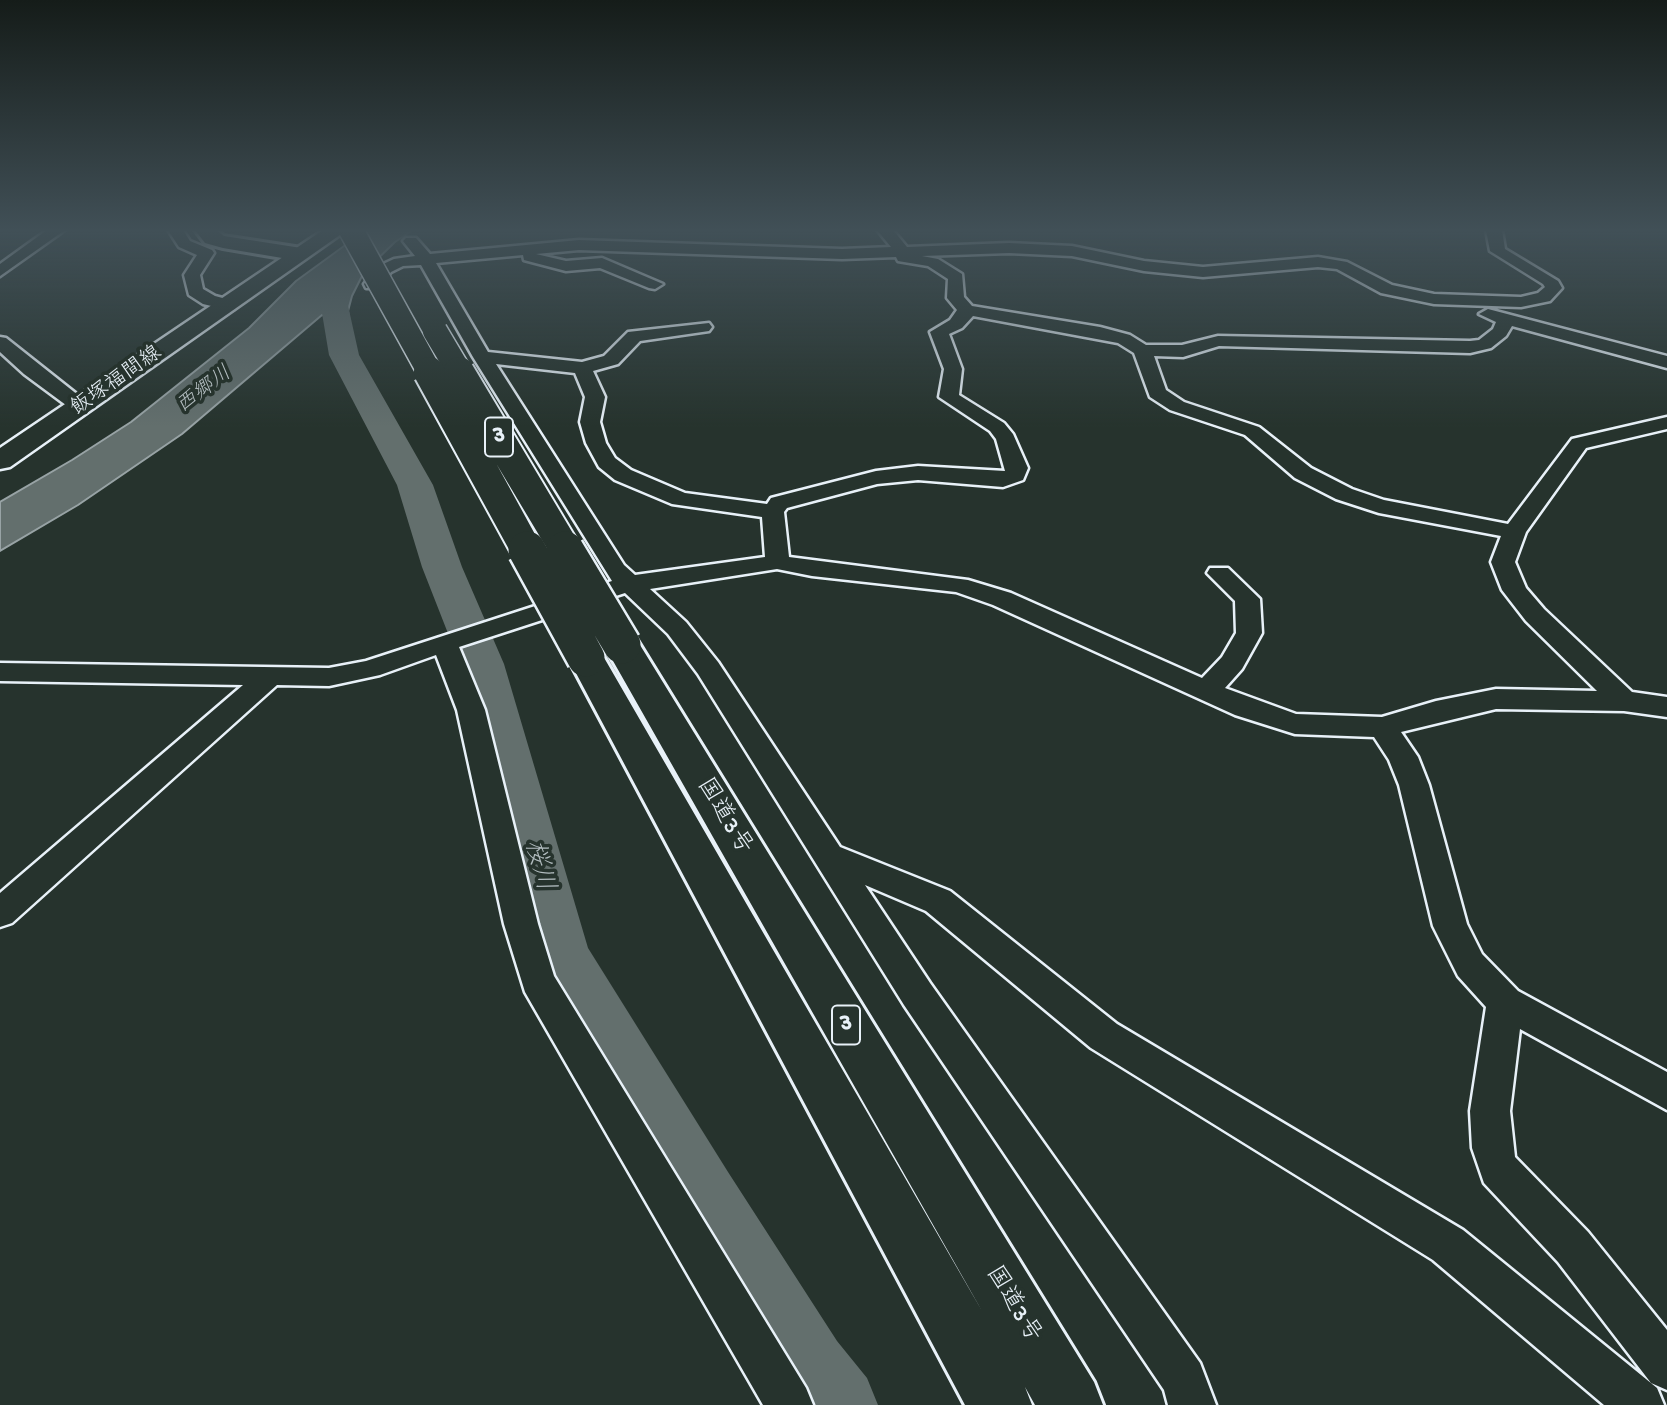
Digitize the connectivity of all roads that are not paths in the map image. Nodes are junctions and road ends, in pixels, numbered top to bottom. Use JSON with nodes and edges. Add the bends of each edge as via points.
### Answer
{"nodes":[{"id":1,"x":202,"y":296,"type":"edge"},
{"id":2,"x":241,"y":296,"type":"edge"},
{"id":3,"x":383,"y":296,"type":"edge"},
{"id":4,"x":410,"y":296,"type":"edge"},
{"id":5,"x":446,"y":296,"type":"edge"},
{"id":6,"x":956,"y":296,"type":"edge"},
{"id":7,"x":1425,"y":296,"type":"edge"},
{"id":8,"x":1546,"y":296,"type":"edge"},
{"id":9,"x":1456,"y":301,"type":"junction"},
{"id":10,"x":228,"y":305,"type":"junction"},
{"id":11,"x":966,"y":310,"type":"junction"},
{"id":12,"x":1506,"y":320,"type":"junction"},
{"id":13,"x":703,"y":327,"type":"dead end"},
{"id":14,"x":0,"y":341,"type":"edge"},
{"id":15,"x":1142,"y":350,"type":"junction"},
{"id":16,"x":482,"y":358,"type":"junction"},
{"id":17,"x":1667,"y":362,"type":"edge"},
{"id":18,"x":582,"y":368,"type":"junction"},
{"id":19,"x":81,"y":407,"type":"junction"},
{"id":20,"x":1667,"y":423,"type":"edge"},
{"id":21,"x":0,"y":461,"type":"edge"},
{"id":22,"x":773,"y":512,"type":"junction"},
{"id":23,"x":1514,"y":532,"type":"junction"},
{"id":24,"x":777,"y":562,"type":"junction"},
{"id":25,"x":1219,"y":573,"type":"dead end"},
{"id":26,"x":629,"y":584,"type":"junction"},
{"id":27,"x":451,"y":642,"type":"junction"},
{"id":28,"x":604,"y":652,"type":"junction"},
{"id":29,"x":0,"y":672,"type":"edge"},
{"id":30,"x":268,"y":678,"type":"junction"},
{"id":31,"x":1206,"y":691,"type":"junction"},
{"id":32,"x":1624,"y":701,"type":"junction"},
{"id":33,"x":1667,"y":707,"type":"edge"},
{"id":34,"x":1382,"y":727,"type":"junction"},
{"id":35,"x":828,"y":856,"type":"junction"},
{"id":36,"x":0,"y":912,"type":"edge"},
{"id":37,"x":1505,"y":1002,"type":"junction"},
{"id":38,"x":1667,"y":1092,"type":"edge"},
{"id":39,"x":1667,"y":1367,"type":"edge"},
{"id":40,"x":789,"y":1405,"type":"edge"},
{"id":41,"x":1000,"y":1405,"type":"edge"},
{"id":42,"x":1071,"y":1405,"type":"edge"},
{"id":43,"x":1192,"y":1405,"type":"edge"},
{"id":44,"x":1640,"y":1405,"type":"edge"}],
"edges":[{"from":1,"to":10,"type":"street"},
{"from":2,"to":10,"type":"main road","name":"飯塚福間線"},
{"from":3,"to":28,"type":"highway","name":"国道3号","number":"3","bridge":true},
{"from":4,"to":28,"type":"highway","name":"国道3号","number":"3","bridge":true},
{"from":5,"to":16,"type":"street"},
{"from":6,"to":11,"type":"street"},
{"from":7,"to":9,"type":"street"},
{"from":8,"to":9,"type":"street","via":[[1521,302]]},
{"from":9,"to":12,"type":"street"},
{"from":10,"to":19,"type":"main road","name":"飯塚福間線"},
{"from":11,"to":15,"type":"street","via":[[1100,332]]},
{"from":11,"to":22,"type":"street","via":[[957,324],[939,332],[953,369],[949,397],[997,427],[1006,438],[1017,468],[1015,475],[1003,480],[918,473],[876,478],[800,496],[779,503]]},
{"from":12,"to":15,"type":"street","via":[[1485,344],[1470,347],[1218,341],[1183,351]]},
{"from":12,"to":17,"type":"street"},
{"from":13,"to":18,"type":"street","via":[[634,336],[611,360]]},
{"from":14,"to":19,"type":"street"},
{"from":15,"to":23,"type":"street","via":[[1157,393],[1177,406],[1252,431],[1303,473],[1344,494],[1379,506]]},
{"from":16,"to":18,"type":"street"},
{"from":16,"to":26,"type":"street","via":[[615,570]]},
{"from":18,"to":22,"type":"street","via":[[595,397],[590,422],[596,443],[607,462],[623,475],[680,499]]},
{"from":19,"to":21,"type":"main road","name":"飯塚福間線"},
{"from":20,"to":23,"type":"street","via":[[1578,443]]},
{"from":22,"to":24,"type":"street"},
{"from":23,"to":32,"type":"street","via":[[1503,562],[1514,590]]},
{"from":24,"to":26,"type":"street"},
{"from":24,"to":31,"type":"street","via":[[959,585],[1002,599]]},
{"from":25,"to":31,"type":"street","via":[[1247,599],[1249,633]]},
{"from":26,"to":27,"type":"street"},
{"from":26,"to":35,"type":"street","via":[[677,628],[708,668]]},
{"from":27,"to":30,"type":"street","via":[[370,669],[329,677]]},
{"from":27,"to":40,"type":"street","via":[[538,981]]},
{"from":28,"to":41,"type":"highway","name":"国道3号","number":"3"},
{"from":28,"to":42,"type":"highway","name":"国道3号","number":"3"},
{"from":29,"to":30,"type":"street"},
{"from":30,"to":36,"type":"street"},
{"from":31,"to":34,"type":"street","via":[[1296,724]]},
{"from":32,"to":33,"type":"street"},
{"from":32,"to":34,"type":"street","via":[[1496,699]]},
{"from":34,"to":37,"type":"street","via":[[1403,757],[1414,785],[1450,926],[1470,965]]},
{"from":35,"to":43,"type":"street","via":[[917,994],[1184,1379]]},
{"from":35,"to":44,"type":"street","via":[[938,901],[1104,1036],[1447,1245]]},
{"from":37,"to":38,"type":"street"},
{"from":37,"to":39,"type":"street","via":[[1490,1111],[1498,1169],[1573,1247]]}]}
